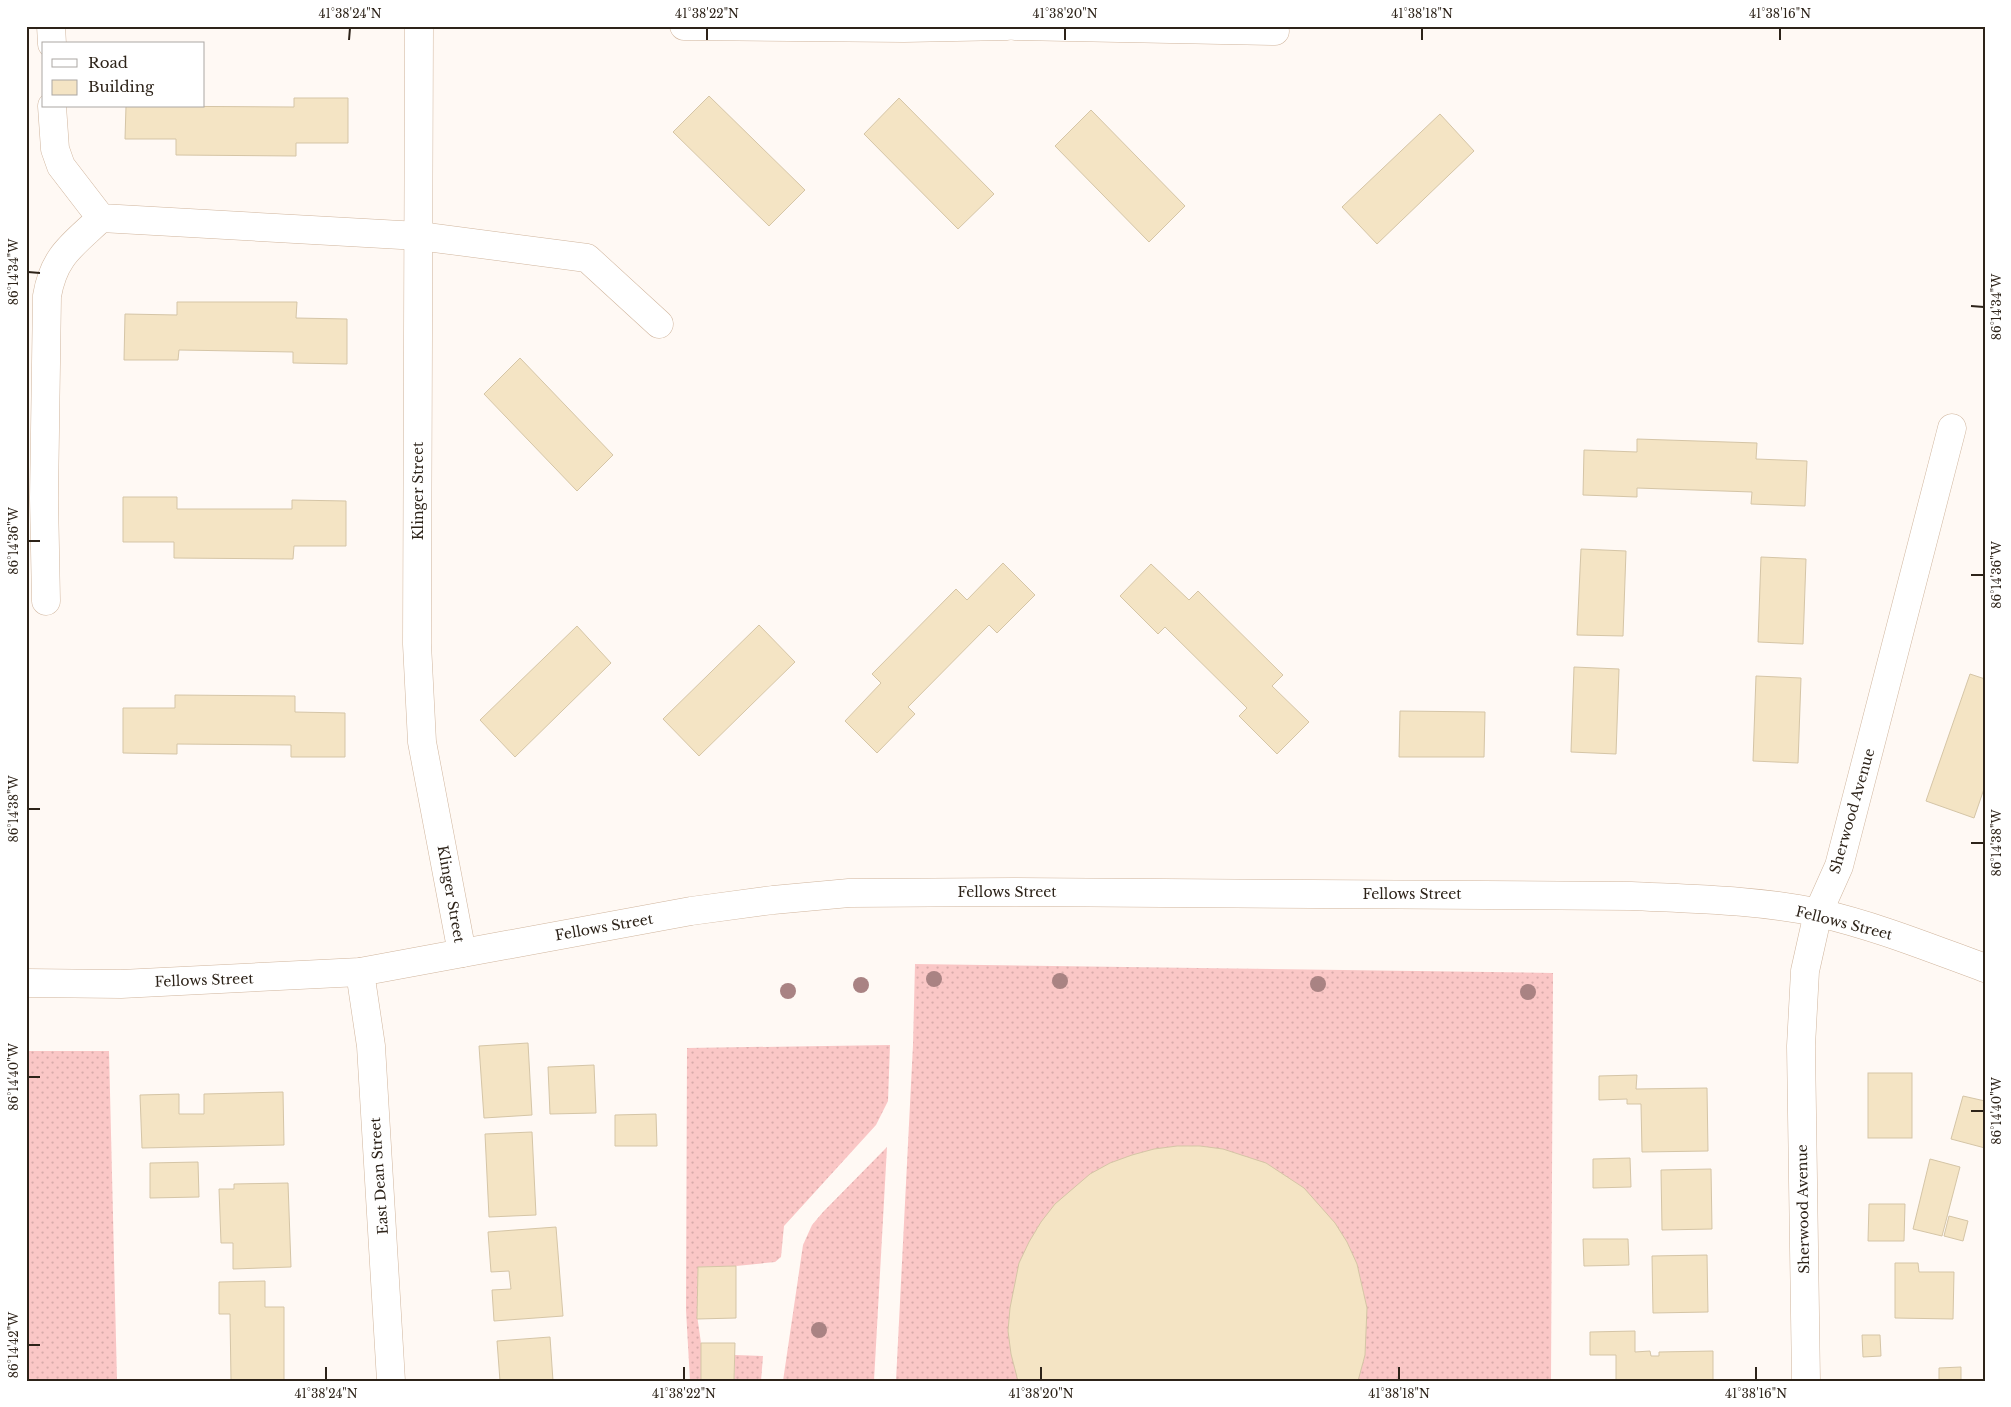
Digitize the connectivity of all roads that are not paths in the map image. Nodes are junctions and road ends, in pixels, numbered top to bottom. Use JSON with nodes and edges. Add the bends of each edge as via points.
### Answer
{"nodes":[{"id":1,"x":52,"y":26,"type":"edge"},
{"id":2,"x":419,"y":26,"type":"edge"},
{"id":3,"x":684,"y":26,"type":"edge"},
{"id":4,"x":1007,"y":26,"type":"edge"},
{"id":5,"x":1015,"y":26,"type":"edge"},
{"id":6,"x":1275,"y":31,"type":"dead end"},
{"id":7,"x":52,"y":42,"type":"edge"},
{"id":8,"x":52,"y":108,"type":"edge"},
{"id":9,"x":101,"y":218,"type":"junction"},
{"id":10,"x":419,"y":236,"type":"junction"},
{"id":11,"x":659,"y":324,"type":"dead end"},
{"id":12,"x":1952,"y":428,"type":"dead end"},
{"id":13,"x":46,"y":601,"type":"dead end"},
{"id":14,"x":1818,"y":913,"type":"junction"},
{"id":15,"x":462,"y":953,"type":"junction"},
{"id":16,"x":1985,"y":968,"type":"edge"},
{"id":17,"x":360,"y":972,"type":"junction"},
{"id":18,"x":26,"y":983,"type":"edge"},
{"id":19,"x":391,"y":1381,"type":"edge"},
{"id":20,"x":1806,"y":1381,"type":"edge"}],
"edges":[{"from":1,"to":7,"type":"street"},
{"from":2,"to":10,"type":"street","name":"Klinger Street"},
{"from":3,"to":4,"type":"street"},
{"from":5,"to":6,"type":"street"},
{"from":8,"to":9,"type":"street","via":[[55,150],[61,166]]},
{"from":9,"to":10,"type":"street"},
{"from":9,"to":13,"type":"street","via":[[57,262],[47,296]]},
{"from":10,"to":11,"type":"street","via":[[587,258]]},
{"from":10,"to":15,"type":"street","name":"Klinger Street","via":[[417,644],[422,742]]},
{"from":12,"to":14,"type":"street","name":"Sherwood Avenue","via":[[1839,866]]},
{"from":14,"to":15,"type":"street","name":"Fellows Street","via":[[1711,900],[1631,896],[849,893],[691,911]]},
{"from":14,"to":16,"type":"street","name":"Fellows Street","via":[[1891,934]]},
{"from":14,"to":20,"type":"street","name":"Sherwood Avenue","via":[[1805,971],[1800,1046]]},
{"from":15,"to":17,"type":"street","name":"Fellows Street"},
{"from":17,"to":18,"type":"street","name":"Fellows Street","via":[[121,984]]},
{"from":17,"to":19,"type":"street","name":"East Dean Street","via":[[370,1046]]}]}
